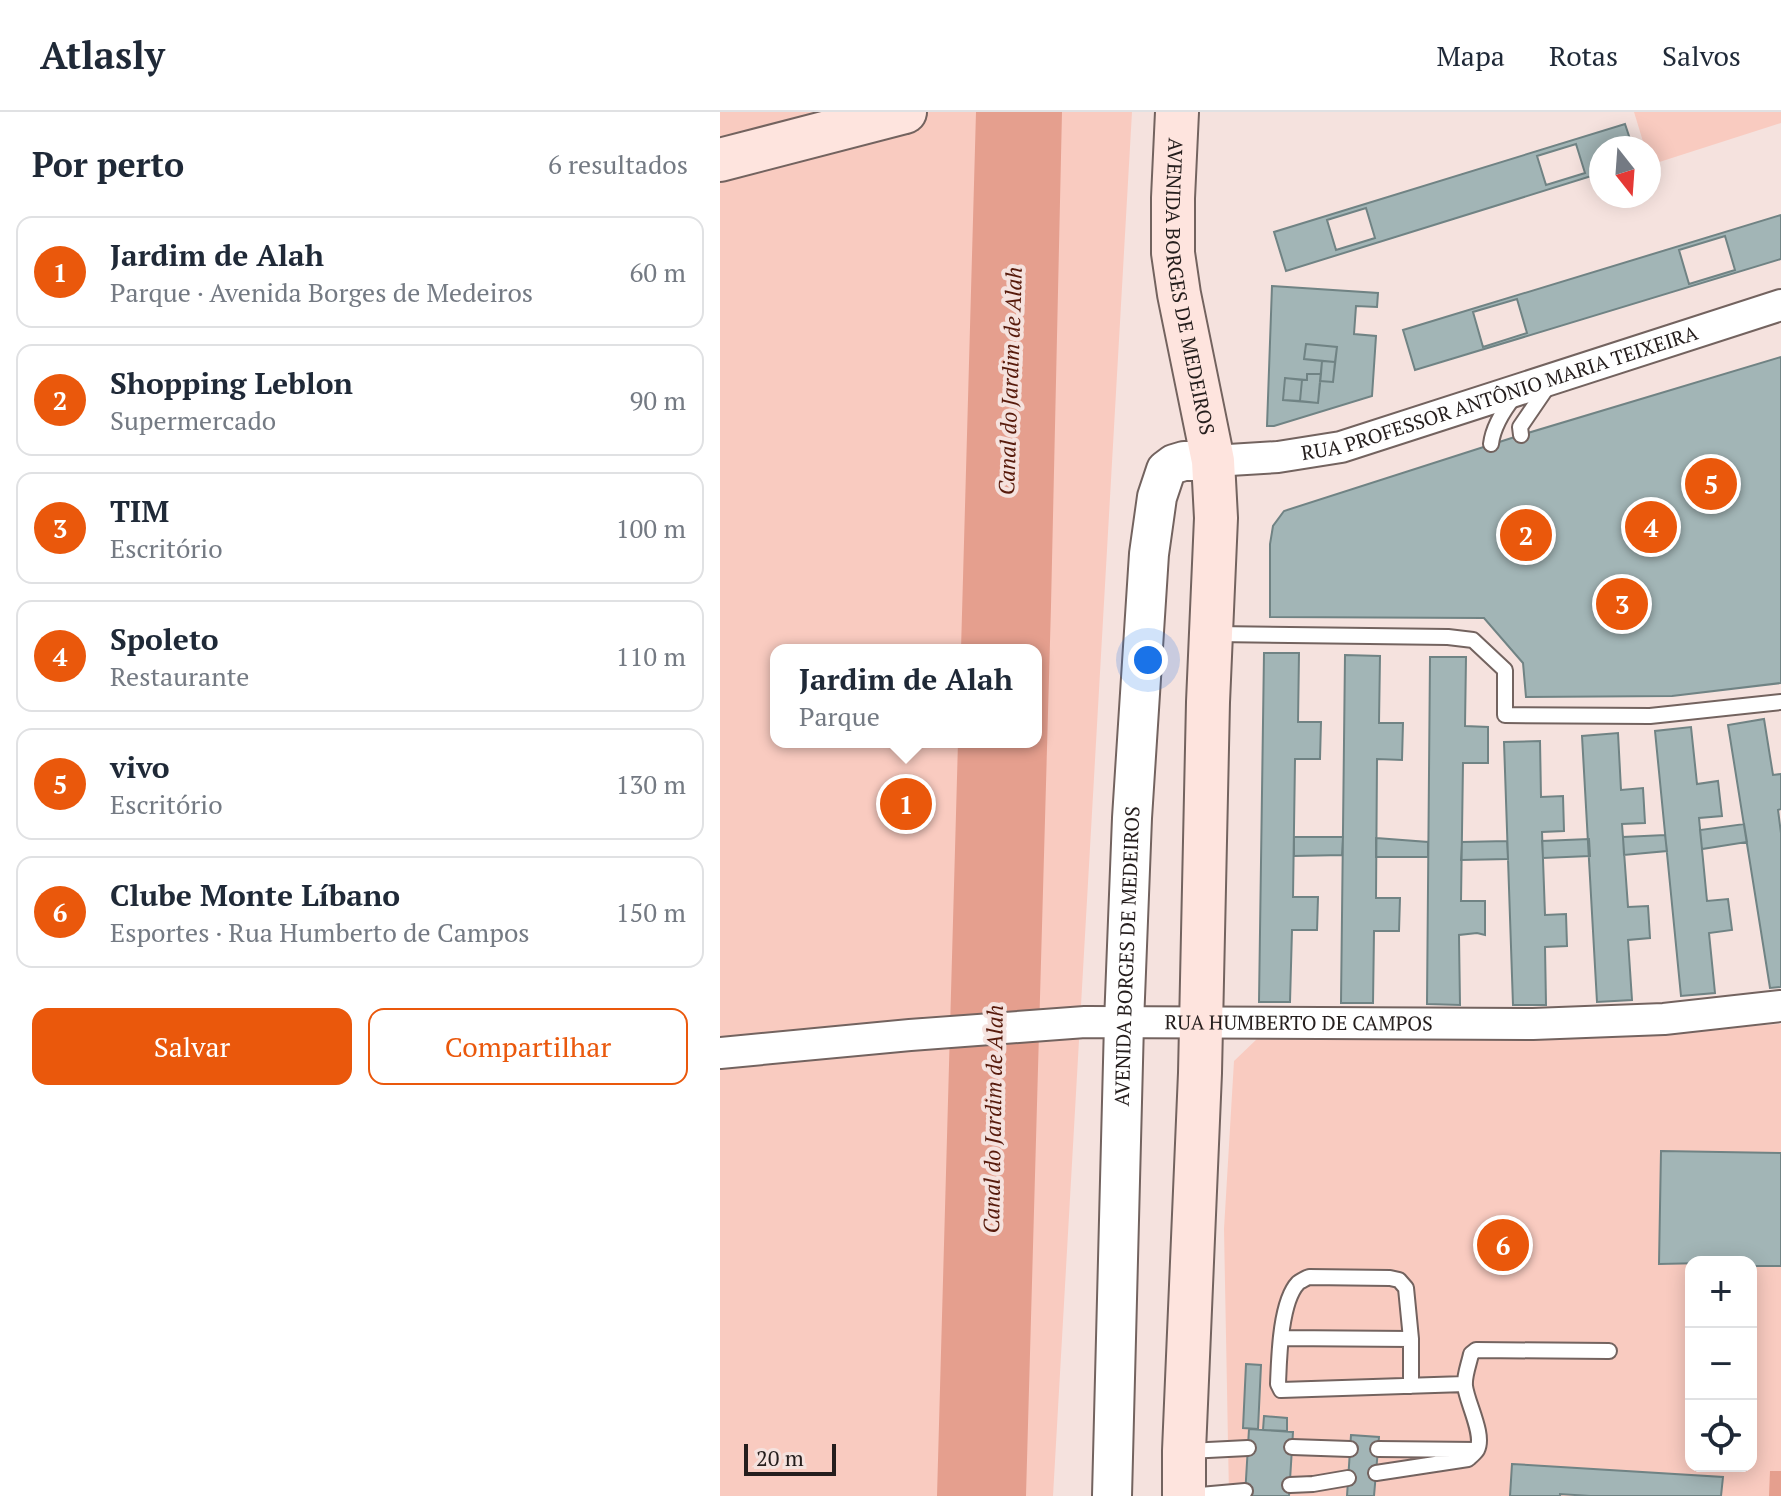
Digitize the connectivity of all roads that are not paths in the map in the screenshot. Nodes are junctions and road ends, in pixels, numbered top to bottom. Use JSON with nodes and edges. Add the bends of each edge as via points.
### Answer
{"nodes":[{"id":1,"x":905,"y":112,"type":"edge"},
{"id":2,"x":1177,"y":112,"type":"edge"},
{"id":3,"x":733,"y":156,"type":"edge"},
{"id":4,"x":1781,"y":305,"type":"edge"},
{"id":5,"x":1553,"y":380,"type":"junction"},
{"id":6,"x":1519,"y":390,"type":"junction"},
{"id":7,"x":1521,"y":435,"type":"dead end"},
{"id":8,"x":1491,"y":444,"type":"dead end"},
{"id":9,"x":1213,"y":461,"type":"junction"},
{"id":10,"x":1211,"y":634,"type":"junction"},
{"id":11,"x":1781,"y":702,"type":"edge"},
{"id":12,"x":1781,"y":1006,"type":"edge"},
{"id":13,"x":1124,"y":1023,"type":"junction"},
{"id":14,"x":1201,"y":1023,"type":"junction"},
{"id":15,"x":720,"y":1053,"type":"edge"},
{"id":16,"x":1281,"y":1338,"type":"junction"},
{"id":17,"x":1411,"y":1339,"type":"junction"},
{"id":18,"x":1609,"y":1351,"type":"dead end"},
{"id":19,"x":1465,"y":1384,"type":"junction"},
{"id":20,"x":1411,"y":1386,"type":"junction"},
{"id":21,"x":1292,"y":1447,"type":"dead end"},
{"id":22,"x":1248,"y":1448,"type":"dead end"},
{"id":23,"x":1350,"y":1449,"type":"dead end"},
{"id":24,"x":1378,"y":1449,"type":"dead end"},
{"id":25,"x":1477,"y":1450,"type":"junction"},
{"id":26,"x":1184,"y":1451,"type":"junction"},
{"id":27,"x":1376,"y":1473,"type":"dead end"},
{"id":28,"x":1348,"y":1478,"type":"dead end"},
{"id":29,"x":1290,"y":1485,"type":"dead end"},
{"id":30,"x":1245,"y":1491,"type":"dead end"},
{"id":31,"x":1112,"y":1496,"type":"edge"},
{"id":32,"x":1186,"y":1496,"type":"edge"}],
"edges":[{"from":1,"to":3,"type":"main road"},
{"from":2,"to":9,"type":"main road","name":"AVENIDA BORGES DE MEDEIROS","via":[[1173,253]]},
{"from":4,"to":5,"type":"street","name":"RUA PROFESSOR ANTÔNIO MARIA TEIXEIRA"},
{"from":5,"to":6,"type":"street","name":"RUA PROFESSOR ANTÔNIO MARIA TEIXEIRA"},
{"from":5,"to":7,"type":"lane","via":[[1520,427]]},
{"from":6,"to":8,"type":"lane","via":[[1497,423]]},
{"from":6,"to":9,"type":"street","name":"RUA PROFESSOR ANTÔNIO MARIA TEIXEIRA","via":[[1341,447]]},
{"from":9,"to":10,"type":"main road","name":"AVENIDA BORGES DE MEDEIROS"},
{"from":9,"to":13,"type":"street","name":"AVENIDA BORGES DE MEDEIROS","via":[[1174,464],[1166,470],[1157,497],[1132,818]]},
{"from":10,"to":11,"type":"lane","via":[[1473,640],[1505,670],[1505,715],[1650,716]]},
{"from":10,"to":14,"type":"main road","name":"AVENIDA BORGES DE MEDEIROS"},
{"from":12,"to":14,"type":"street","name":"RUA HUMBERTO DE CAMPOS","via":[[1664,1019],[1533,1024]]},
{"from":13,"to":14,"type":"street","name":"RUA HUMBERTO DE CAMPOS"},
{"from":13,"to":15,"type":"street","name":"RUA HUMBERTO DE CAMPOS"},
{"from":13,"to":31,"type":"street","name":"AVENIDA BORGES DE MEDEIROS"},
{"from":14,"to":26,"type":"main road","name":"AVENIDA BORGES DE MEDEIROS"},
{"from":16,"to":17,"type":"lane"},
{"from":16,"to":17,"type":"lane","via":[[1291,1296],[1309,1277],[1399,1280],[1406,1288]]},
{"from":16,"to":20,"type":"lane","via":[[1281,1390]]},
{"from":17,"to":20,"type":"lane"},
{"from":18,"to":19,"type":"lane","via":[[1476,1350]]},
{"from":19,"to":20,"type":"lane"},
{"from":19,"to":25,"type":"lane","via":[[1478,1430]]},
{"from":21,"to":23,"type":"lane"},
{"from":22,"to":26,"type":"lane"},
{"from":24,"to":25,"type":"lane"},
{"from":25,"to":27,"type":"lane","via":[[1468,1459]]},
{"from":26,"to":32,"type":"main road","name":"AVENIDA BORGES DE MEDEIROS"},
{"from":28,"to":29,"type":"lane"},
{"from":30,"to":32,"type":"lane"}]}
